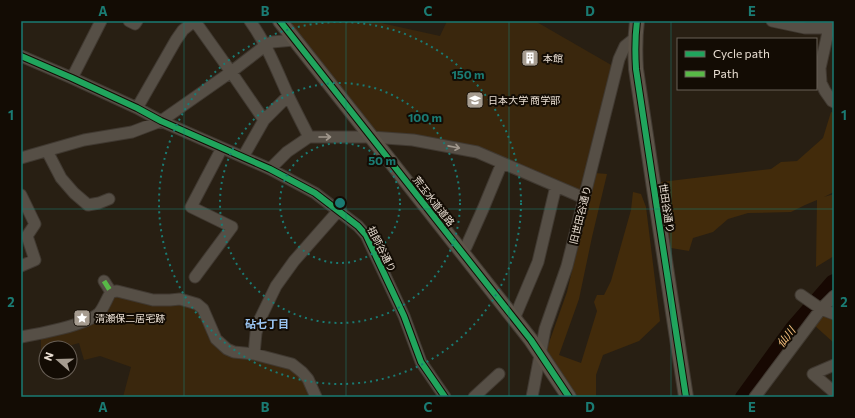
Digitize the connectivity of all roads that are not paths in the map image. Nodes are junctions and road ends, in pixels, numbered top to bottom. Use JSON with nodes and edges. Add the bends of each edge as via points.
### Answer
{"nodes":[{"id":1,"x":101,"y":21,"type":"edge"},
{"id":2,"x":128,"y":21,"type":"edge"},
{"id":3,"x":137,"y":21,"type":"edge"},
{"id":4,"x":193,"y":21,"type":"edge"},
{"id":5,"x":250,"y":21,"type":"edge"},
{"id":6,"x":280,"y":21,"type":"edge"},
{"id":7,"x":638,"y":21,"type":"edge"},
{"id":8,"x":772,"y":21,"type":"edge"},
{"id":9,"x":832,"y":28,"type":"edge"},
{"id":10,"x":635,"y":38,"type":"junction"},
{"id":11,"x":294,"y":40,"type":"junction"},
{"id":12,"x":266,"y":45,"type":"junction"},
{"id":13,"x":21,"y":56,"type":"edge"},
{"id":14,"x":616,"y":68,"type":"junction"},
{"id":15,"x":636,"y":69,"type":"junction"},
{"id":16,"x":231,"y":72,"type":"junction"},
{"id":17,"x":72,"y":78,"type":"junction"},
{"id":18,"x":288,"y":96,"type":"junction"},
{"id":19,"x":834,"y":102,"type":"edge"},
{"id":20,"x":137,"y":108,"type":"junction"},
{"id":21,"x":264,"y":120,"type":"junction"},
{"id":22,"x":161,"y":121,"type":"junction"},
{"id":23,"x":310,"y":137,"type":"junction"},
{"id":24,"x":371,"y":137,"type":"junction"},
{"id":25,"x":222,"y":148,"type":"junction"},
{"id":26,"x":47,"y":151,"type":"junction"},
{"id":27,"x":243,"y":157,"type":"junction"},
{"id":28,"x":21,"y":158,"type":"edge"},
{"id":29,"x":502,"y":163,"type":"junction"},
{"id":30,"x":270,"y":169,"type":"junction"},
{"id":31,"x":556,"y":186,"type":"junction"},
{"id":32,"x":21,"y":195,"type":"edge"},
{"id":33,"x":584,"y":198,"type":"junction"},
{"id":34,"x":109,"y":199,"type":"dead end"},
{"id":35,"x":339,"y":210,"type":"junction"},
{"id":36,"x":461,"y":251,"type":"junction"},
{"id":37,"x":21,"y":266,"type":"edge"},
{"id":38,"x":195,"y":277,"type":"dead end"},
{"id":39,"x":104,"y":281,"type":"dead end"},
{"id":40,"x":111,"y":292,"type":"junction"},
{"id":41,"x":803,"y":296,"type":"dead end"},
{"id":42,"x":834,"y":296,"type":"edge"},
{"id":43,"x":821,"y":309,"type":"junction"},
{"id":44,"x":834,"y":314,"type":"edge"},
{"id":45,"x":514,"y":319,"type":"junction"},
{"id":46,"x":21,"y":337,"type":"edge"},
{"id":47,"x":540,"y":352,"type":"junction"},
{"id":48,"x":254,"y":354,"type":"junction"},
{"id":49,"x":834,"y":365,"type":"edge"},
{"id":50,"x":498,"y":374,"type":"dead end"},
{"id":51,"x":834,"y":392,"type":"edge"},
{"id":52,"x":316,"y":397,"type":"edge"},
{"id":53,"x":444,"y":397,"type":"edge"},
{"id":54,"x":474,"y":397,"type":"edge"},
{"id":55,"x":532,"y":397,"type":"edge"},
{"id":56,"x":569,"y":397,"type":"edge"},
{"id":57,"x":686,"y":397,"type":"edge"},
{"id":58,"x":755,"y":397,"type":"edge"}],
"edges":[{"from":1,"to":17,"type":"street"},
{"from":2,"to":3,"type":"street","via":[[135,24]]},
{"from":4,"to":16,"type":"street"},
{"from":4,"to":20,"type":"street","via":[[176,40]]},
{"from":5,"to":12,"type":"street"},
{"from":6,"to":11,"type":"main road","name":"荒玉水道道路"},
{"from":7,"to":10,"type":"main road","name":"世田谷通り"},
{"from":8,"to":9,"type":"street","via":[[805,28]]},
{"from":9,"to":19,"type":"street","via":[[820,68],[821,82]]},
{"from":10,"to":14,"type":"street","name":"旧世田谷通り","via":[[625,46]]},
{"from":10,"to":15,"type":"main road","name":"世田谷通り"},
{"from":11,"to":12,"type":"street"},
{"from":11,"to":24,"type":"main road","name":"荒玉水道道路"},
{"from":12,"to":16,"type":"street"},
{"from":12,"to":18,"type":"street"},
{"from":13,"to":17,"type":"street","name":"祖師谷通り"},
{"from":14,"to":15,"type":"street","via":[[628,63]]},
{"from":14,"to":33,"type":"street","name":"旧世田谷通り"},
{"from":15,"to":57,"type":"main road","name":"世田谷通り"},
{"from":16,"to":21,"type":"street"},
{"from":16,"to":22,"type":"street"},
{"from":17,"to":20,"type":"street","name":"祖師谷通り"},
{"from":18,"to":21,"type":"street"},
{"from":18,"to":23,"type":"street"},
{"from":20,"to":22,"type":"street","name":"祖師谷通り"},
{"from":21,"to":27,"type":"street"},
{"from":22,"to":25,"type":"street","name":"祖師谷通り"},
{"from":22,"to":26,"type":"street","via":[[132,132],[84,140]]},
{"from":23,"to":24,"type":"street","one_way":true},
{"from":23,"to":30,"type":"street","via":[[287,152]]},
{"from":24,"to":29,"type":"street","one_way":true,"via":[[443,145],[477,152]]},
{"from":24,"to":36,"type":"main road","name":"荒玉水道道路"},
{"from":25,"to":27,"type":"street","name":"祖師谷通り"},
{"from":25,"to":38,"type":"street","via":[[191,207],[232,228]]},
{"from":26,"to":28,"type":"street"},
{"from":26,"to":34,"type":"street","via":[[61,178],[88,205]]},
{"from":27,"to":30,"type":"street","name":"祖師谷通り"},
{"from":29,"to":31,"type":"street"},
{"from":29,"to":36,"type":"street","via":[[466,247]]},
{"from":30,"to":35,"type":"street","name":"祖師谷通り","via":[[315,193]]},
{"from":31,"to":33,"type":"street"},
{"from":31,"to":45,"type":"street","via":[[538,262]]},
{"from":32,"to":37,"type":"street","via":[[35,224],[27,236],[35,260]]},
{"from":33,"to":47,"type":"street","name":"旧世田谷通り","via":[[567,266],[545,329]]},
{"from":35,"to":48,"type":"street","via":[[276,286],[260,319]]},
{"from":35,"to":53,"type":"street","name":"祖師谷通り","via":[[366,235],[404,316],[421,362]]},
{"from":36,"to":45,"type":"main road","name":"荒玉水道道路"},
{"from":39,"to":40,"type":"street"},
{"from":40,"to":46,"type":"street","via":[[99,314],[85,322]]},
{"from":40,"to":48,"type":"street","via":[[123,292],[153,300],[180,299],[197,304],[203,309],[216,339],[227,349]]},
{"from":41,"to":43,"type":"street"},
{"from":42,"to":43,"type":"street"},
{"from":43,"to":44,"type":"street"},
{"from":43,"to":58,"type":"street"},
{"from":45,"to":47,"type":"main road","name":"荒玉水道道路"},
{"from":47,"to":55,"type":"street","name":"旧世田谷通り"},
{"from":47,"to":56,"type":"main road","name":"荒玉水道道路"},
{"from":48,"to":52,"type":"street","via":[[292,364],[308,379]]},
{"from":49,"to":51,"type":"street","via":[[813,374]]},
{"from":50,"to":54,"type":"street"}]}
